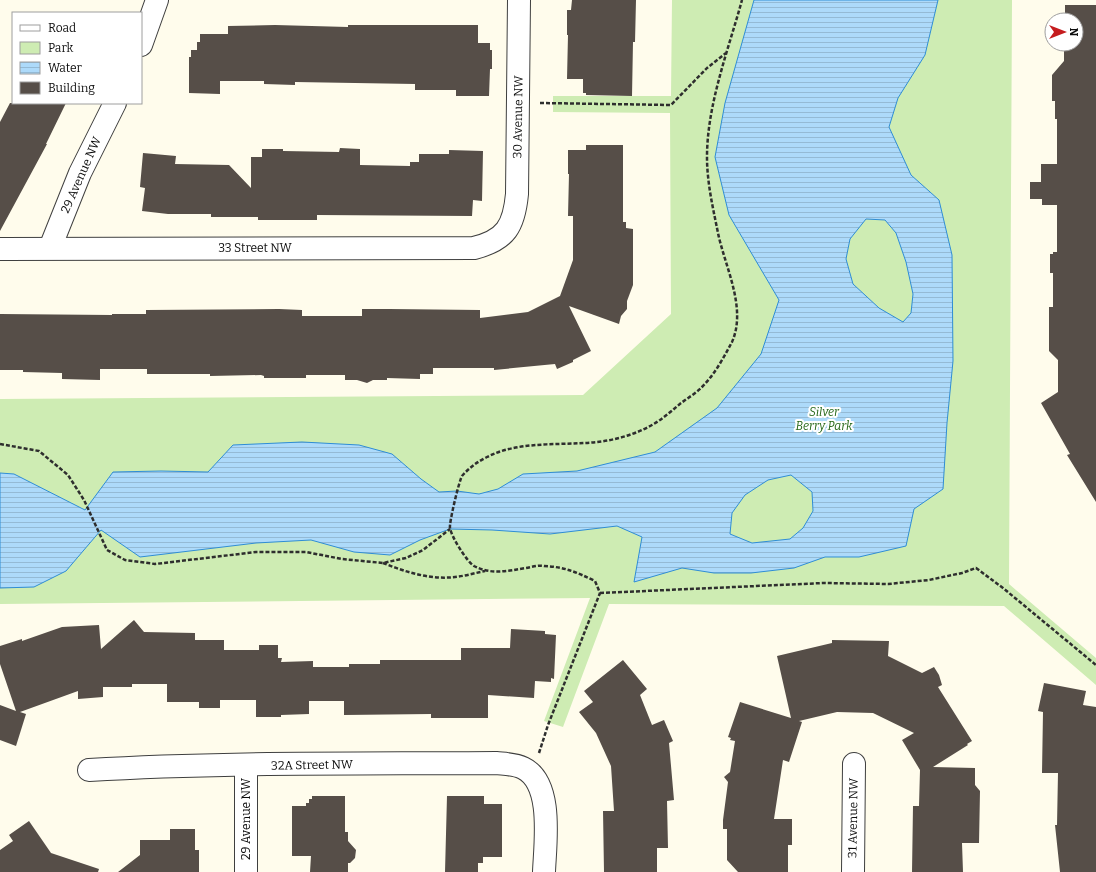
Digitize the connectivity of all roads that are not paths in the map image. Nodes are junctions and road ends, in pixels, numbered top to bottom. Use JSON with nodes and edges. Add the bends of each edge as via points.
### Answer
{"nodes":[{"id":1,"x":157,"y":0,"type":"edge"},
{"id":2,"x":519,"y":0,"type":"edge"},
{"id":3,"x":142,"y":42,"type":"edge"},
{"id":4,"x":114,"y":104,"type":"edge"},
{"id":5,"x":506,"y":232,"type":"joint"},
{"id":6,"x":50,"y":248,"type":"junction"},
{"id":7,"x":0,"y":249,"type":"edge"},
{"id":8,"x":854,"y":764,"type":"dead end"},
{"id":9,"x":246,"y":766,"type":"junction"},
{"id":10,"x":89,"y":770,"type":"dead end"},
{"id":11,"x":246,"y":872,"type":"edge"},
{"id":12,"x":544,"y":872,"type":"edge"},
{"id":13,"x":853,"y":872,"type":"edge"}],
"edges":[{"from":1,"to":3,"type":"street"},
{"from":2,"to":5,"type":"street","name":"30 Avenue NW","via":[[517,194],[516,210]]},
{"from":4,"to":6,"type":"street","name":"29 Avenue NW","via":[[80,173]]},
{"from":5,"to":6,"type":"street","name":"33 Street NW","via":[[496,240],[474,248]]},
{"from":6,"to":7,"type":"street","name":"33 Street NW"},
{"from":8,"to":13,"type":"street","name":"31 Avenue NW"},
{"from":9,"to":10,"type":"street","name":"32A Street NW"},
{"from":9,"to":11,"type":"street","name":"29 Avenue NW"},
{"from":9,"to":12,"type":"street","name":"32A Street NW","via":[[496,763],[524,768],[532,774],[544,798]]}]}
